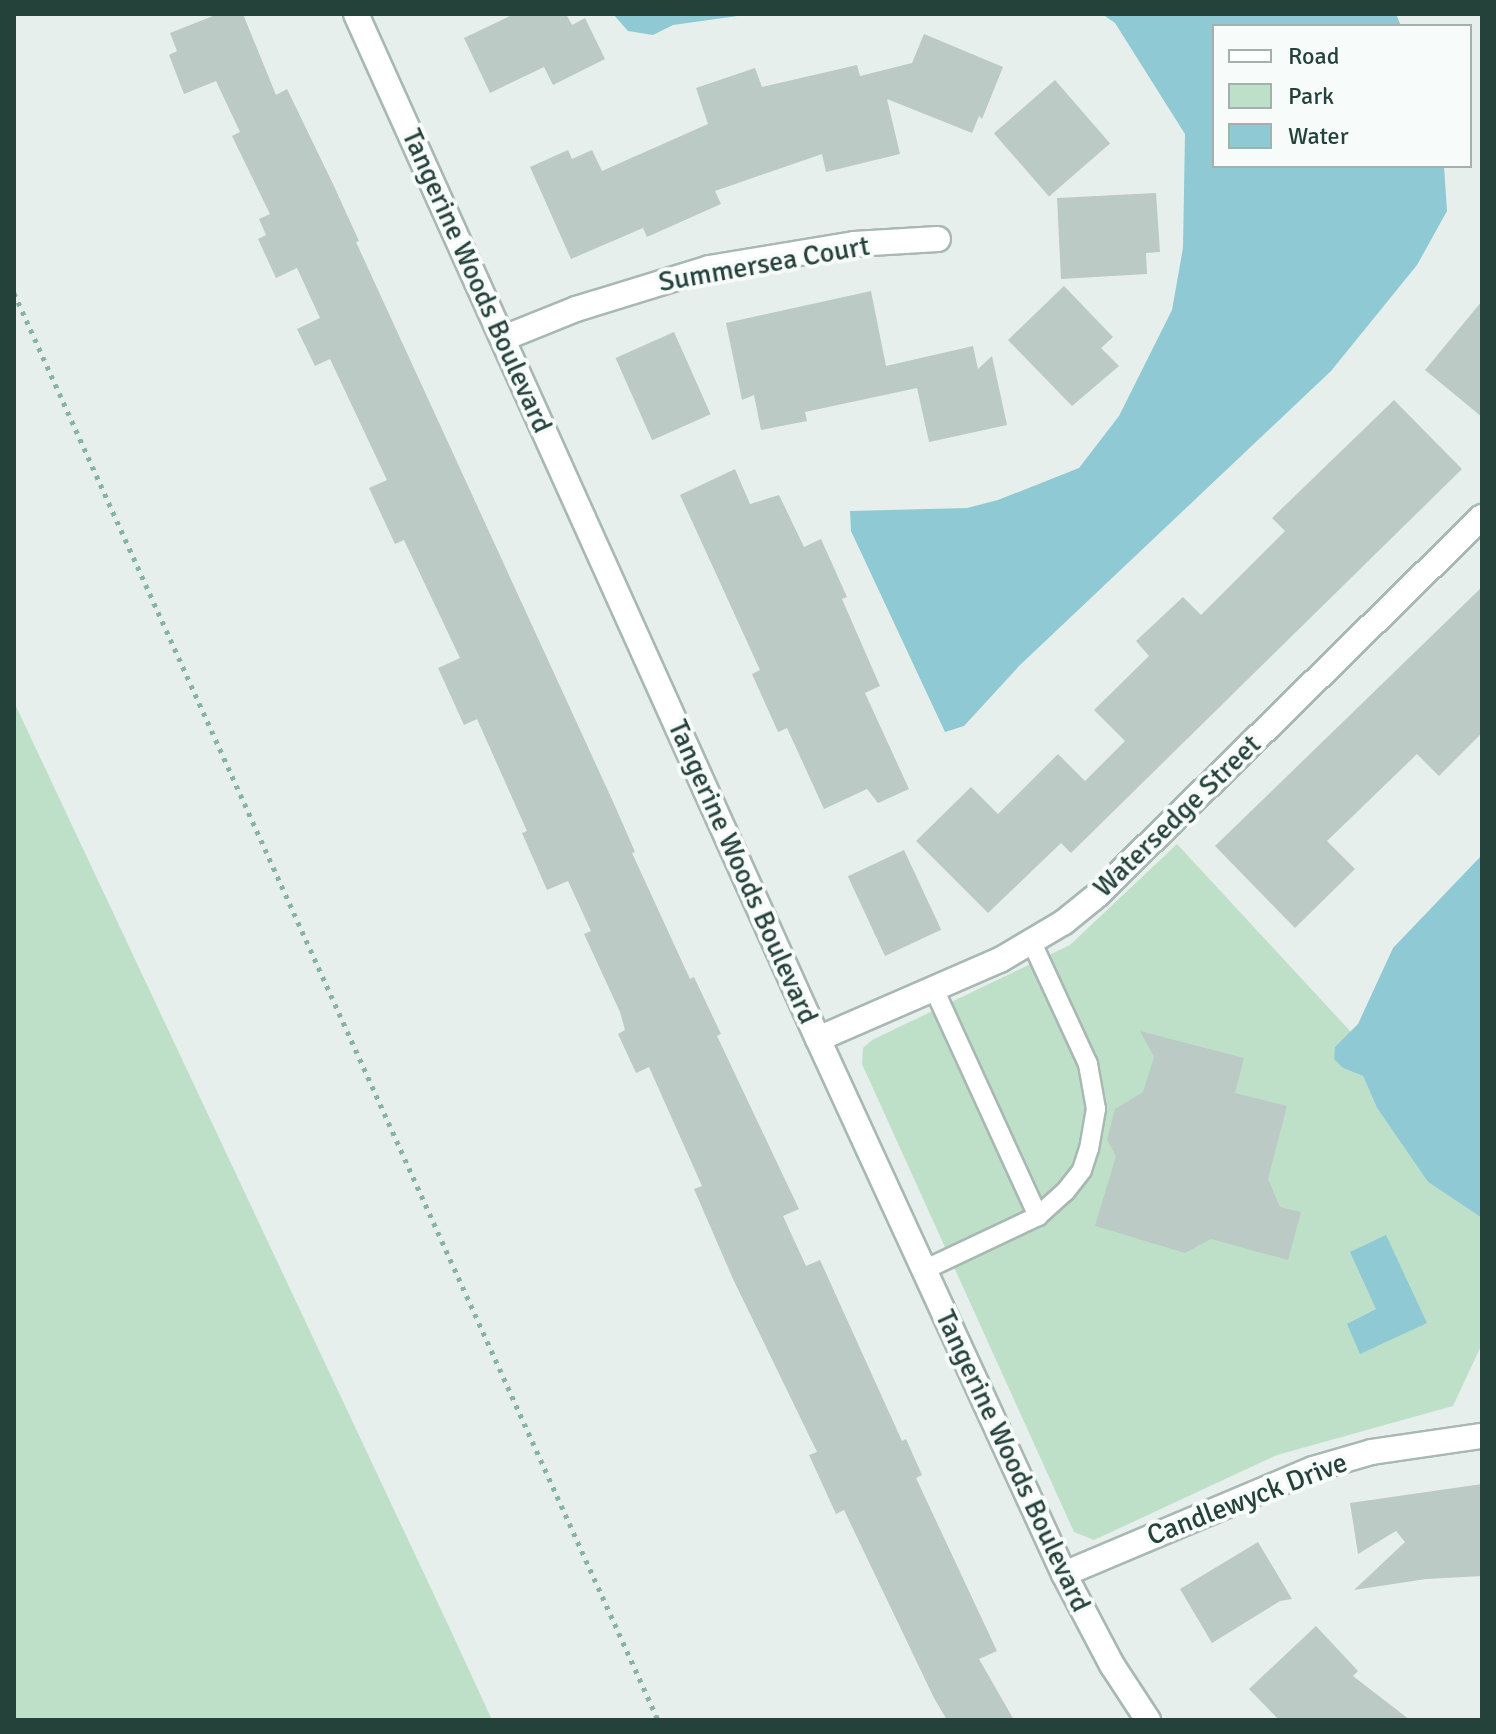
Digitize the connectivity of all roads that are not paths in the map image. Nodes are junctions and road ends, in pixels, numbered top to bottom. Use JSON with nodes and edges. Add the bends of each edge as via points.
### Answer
{"nodes":[{"id":1,"x":356,"y":14,"type":"edge"},
{"id":2,"x":938,"y":239,"type":"dead end"},
{"id":3,"x":504,"y":338,"type":"junction"},
{"id":4,"x":1482,"y":517,"type":"edge"},
{"id":5,"x":1032,"y":943,"type":"junction"},
{"id":6,"x":934,"y":989,"type":"junction"},
{"id":7,"x":818,"y":1039,"type":"junction"},
{"id":8,"x":1038,"y":1216,"type":"junction"},
{"id":9,"x":924,"y":1270,"type":"junction"},
{"id":10,"x":1482,"y":1436,"type":"edge"},
{"id":11,"x":1064,"y":1574,"type":"junction"},
{"id":12,"x":1148,"y":1720,"type":"edge"}],
"edges":[{"from":1,"to":3,"type":"street","name":"Tangerine Woods Boulevard"},
{"from":2,"to":3,"type":"street","name":"Summersea Court","via":[[854,244],[709,268],[589,304]]},
{"from":3,"to":7,"type":"street","name":"Tangerine Woods Boulevard"},
{"from":4,"to":5,"type":"street","name":"Watersedge Street","via":[[1094,898]]},
{"from":5,"to":6,"type":"street","name":"Watersedge Street"},
{"from":5,"to":8,"type":"lane","via":[[1083,1050],[1096,1109],[1082,1170]]},
{"from":6,"to":7,"type":"street","name":"Watersedge Street"},
{"from":6,"to":8,"type":"lane"},
{"from":7,"to":9,"type":"street","name":"Tangerine Woods Boulevard"},
{"from":8,"to":9,"type":"lane"},
{"from":9,"to":11,"type":"street","name":"Tangerine Woods Boulevard"},
{"from":10,"to":11,"type":"street","name":"Candlewyck Drive","via":[[1372,1452],[1313,1469]]},
{"from":11,"to":12,"type":"street","name":"Tangerine Woods Boulevard"}]}
